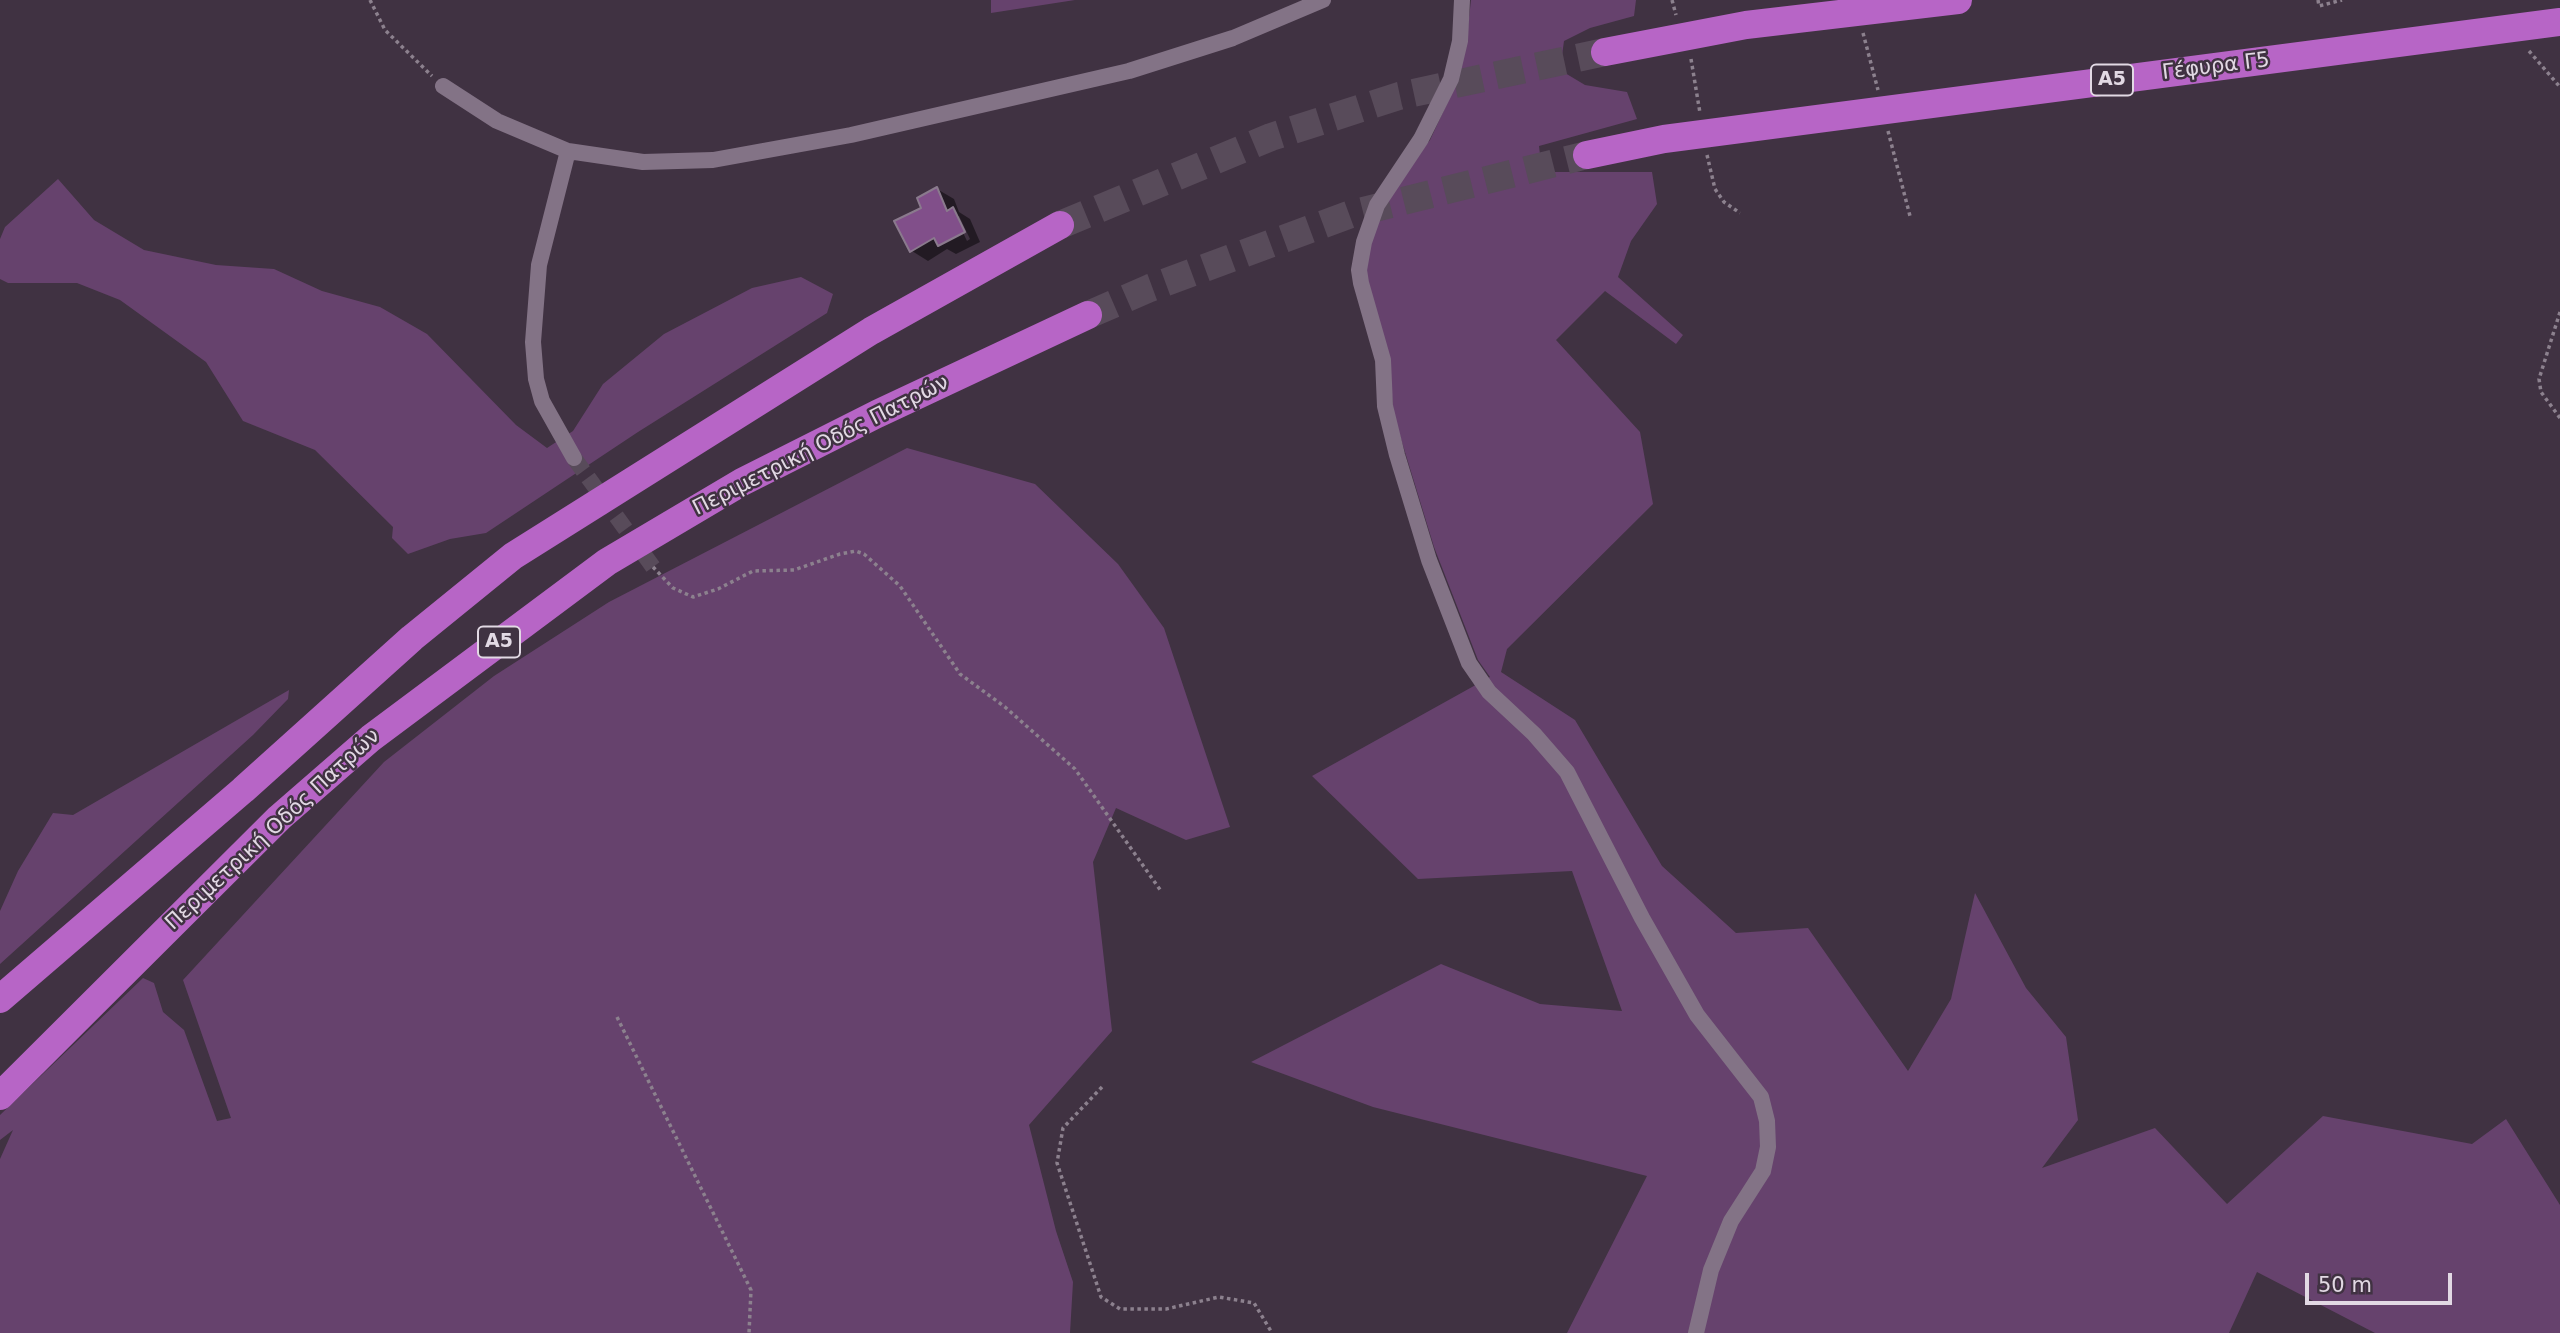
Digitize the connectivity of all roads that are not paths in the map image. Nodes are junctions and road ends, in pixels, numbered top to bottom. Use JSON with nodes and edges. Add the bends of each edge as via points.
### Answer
{"nodes":[{"id":1,"x":1323,"y":0,"type":"edge"},
{"id":2,"x":1462,"y":0,"type":"edge"},
{"id":3,"x":1958,"y":0,"type":"edge"},
{"id":4,"x":2560,"y":22,"type":"edge"},
{"id":5,"x":1605,"y":52,"type":"tunnel mouth"},
{"id":6,"x":443,"y":86,"type":"road end"},
{"id":7,"x":568,"y":151,"type":"junction"},
{"id":8,"x":1587,"y":155,"type":"tunnel mouth"},
{"id":9,"x":1060,"y":225,"type":"tunnel mouth"},
{"id":10,"x":1088,"y":316,"type":"tunnel mouth"},
{"id":11,"x":574,"y":458,"type":"tunnel mouth"},
{"id":12,"x":0,"y":999,"type":"edge"},
{"id":13,"x":0,"y":1096,"type":"edge"},
{"id":14,"x":1696,"y":1333,"type":"edge"}],
"edges":[{"from":1,"to":7,"type":"street","via":[[1222,42],[1129,71],[785,149],[676,162],[618,160]]},
{"from":2,"to":14,"type":"street","via":[[1460,41],[1451,79],[1421,139],[1377,205],[1364,242],[1361,283],[1383,360],[1385,406],[1401,468],[1429,560],[1469,663],[1489,692],[1567,772],[1697,1015],[1762,1097],[1768,1147],[1763,1171],[1731,1221],[1711,1269]]},
{"from":3,"to":5,"type":"highway","via":[[1746,25]]},
{"from":4,"to":8,"type":"highway","name":"Γέφυρα Γ5","number":"Α5","via":[[1664,139]]},
{"from":6,"to":7,"type":"street","via":[[497,121]]},
{"from":7,"to":11,"type":"street","via":[[539,265],[533,342],[542,401]]},
{"from":9,"to":12,"type":"highway","via":[[871,331],[513,556],[412,638],[253,782]]},
{"from":10,"to":13,"type":"highway","name":"Περιμετρική Οδός Πατρών","number":"Α5","via":[[742,482],[607,562],[381,730],[300,800]]}]}
